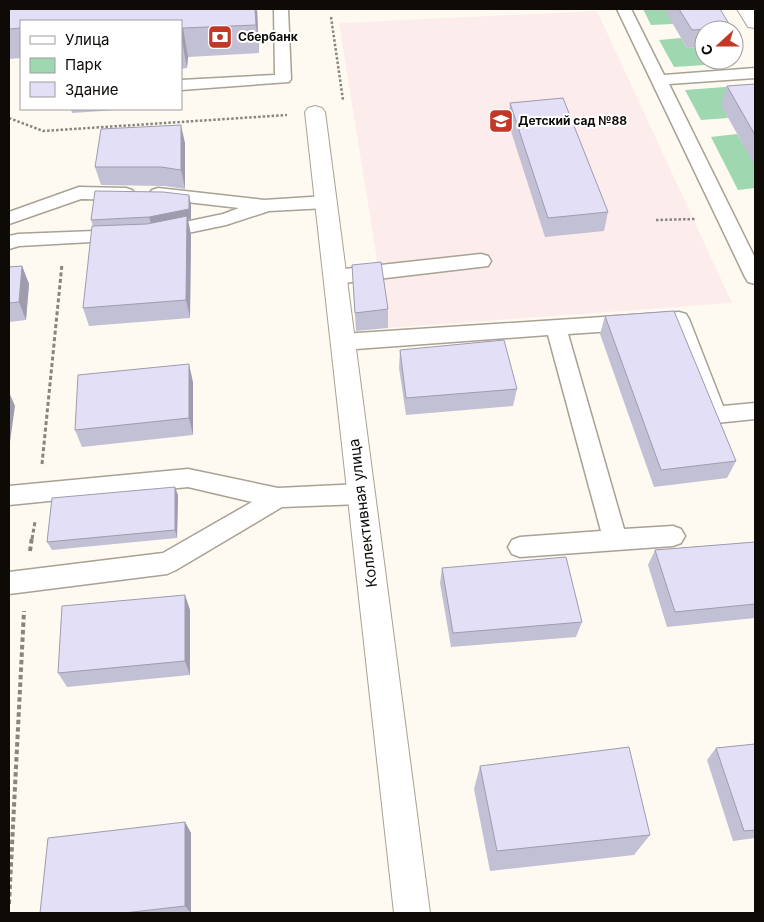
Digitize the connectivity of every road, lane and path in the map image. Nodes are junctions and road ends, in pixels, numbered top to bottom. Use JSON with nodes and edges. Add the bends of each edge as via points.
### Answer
{"nodes":[{"id":1,"x":280,"y":9,"type":"edge"},
{"id":2,"x":624,"y":9,"type":"edge"},
{"id":3,"x":746,"y":9,"type":"edge"},
{"id":4,"x":755,"y":23,"type":"edge"},
{"id":5,"x":755,"y":73,"type":"edge"},
{"id":6,"x":660,"y":80,"type":"junction"},
{"id":7,"x":182,"y":85,"type":"edge"},
{"id":8,"x":314,"y":112,"type":"dead end"},
{"id":9,"x":9,"y":118,"type":"edge"},
{"id":10,"x":140,"y":125,"type":"edge"},
{"id":11,"x":326,"y":202,"type":"junction"},
{"id":12,"x":267,"y":205,"type":"junction"},
{"id":13,"x":726,"y":217,"type":"junction"},
{"id":14,"x":9,"y":218,"type":"edge"},
{"id":15,"x":656,"y":220,"type":"dead end"},
{"id":16,"x":9,"y":243,"type":"edge"},
{"id":17,"x":481,"y":261,"type":"dead end"},
{"id":18,"x":335,"y":277,"type":"junction"},
{"id":19,"x":755,"y":277,"type":"edge"},
{"id":20,"x":556,"y":327,"type":"junction"},
{"id":21,"x":342,"y":342,"type":"junction"},
{"id":22,"x":755,"y":410,"type":"edge"},
{"id":23,"x":361,"y":494,"type":"junction"},
{"id":24,"x":9,"y":495,"type":"edge"},
{"id":25,"x":278,"y":498,"type":"junction"},
{"id":26,"x":673,"y":536,"type":"dead end"},
{"id":27,"x":615,"y":540,"type":"junction"},
{"id":28,"x":520,"y":547,"type":"dead end"},
{"id":29,"x":9,"y":583,"type":"edge"},
{"id":30,"x":412,"y":913,"type":"edge"}],
"edges":[{"from":1,"to":7,"type":"lane","via":[[283,79]]},
{"from":2,"to":6,"type":"lane"},
{"from":3,"to":4,"type":"street"},
{"from":5,"to":6,"type":"lane"},
{"from":6,"to":13,"type":"lane"},
{"from":8,"to":11,"type":"street","name":"Коллективная улица"},
{"from":9,"to":10,"type":"path","via":[[42,131]]},
{"from":11,"to":12,"type":"lane"},
{"from":11,"to":18,"type":"street","name":"Коллективная улица"},
{"from":12,"to":14,"type":"lane","via":[[165,194],[79,193]]},
{"from":12,"to":16,"type":"lane","via":[[226,219],[152,235]]},
{"from":13,"to":15,"type":"path"},
{"from":13,"to":19,"type":"lane"},
{"from":17,"to":18,"type":"lane"},
{"from":18,"to":21,"type":"street","name":"Коллективная улица"},
{"from":20,"to":21,"type":"lane"},
{"from":20,"to":22,"type":"lane","via":[[679,319],[716,415]]},
{"from":20,"to":27,"type":"lane"},
{"from":21,"to":23,"type":"street","name":"Коллективная улица"},
{"from":23,"to":25,"type":"lane"},
{"from":23,"to":30,"type":"street","name":"Коллективная улица"},
{"from":24,"to":25,"type":"lane","via":[[188,478]]},
{"from":25,"to":29,"type":"lane","via":[[167,563]]},
{"from":26,"to":27,"type":"lane"},
{"from":27,"to":28,"type":"lane"}]}
